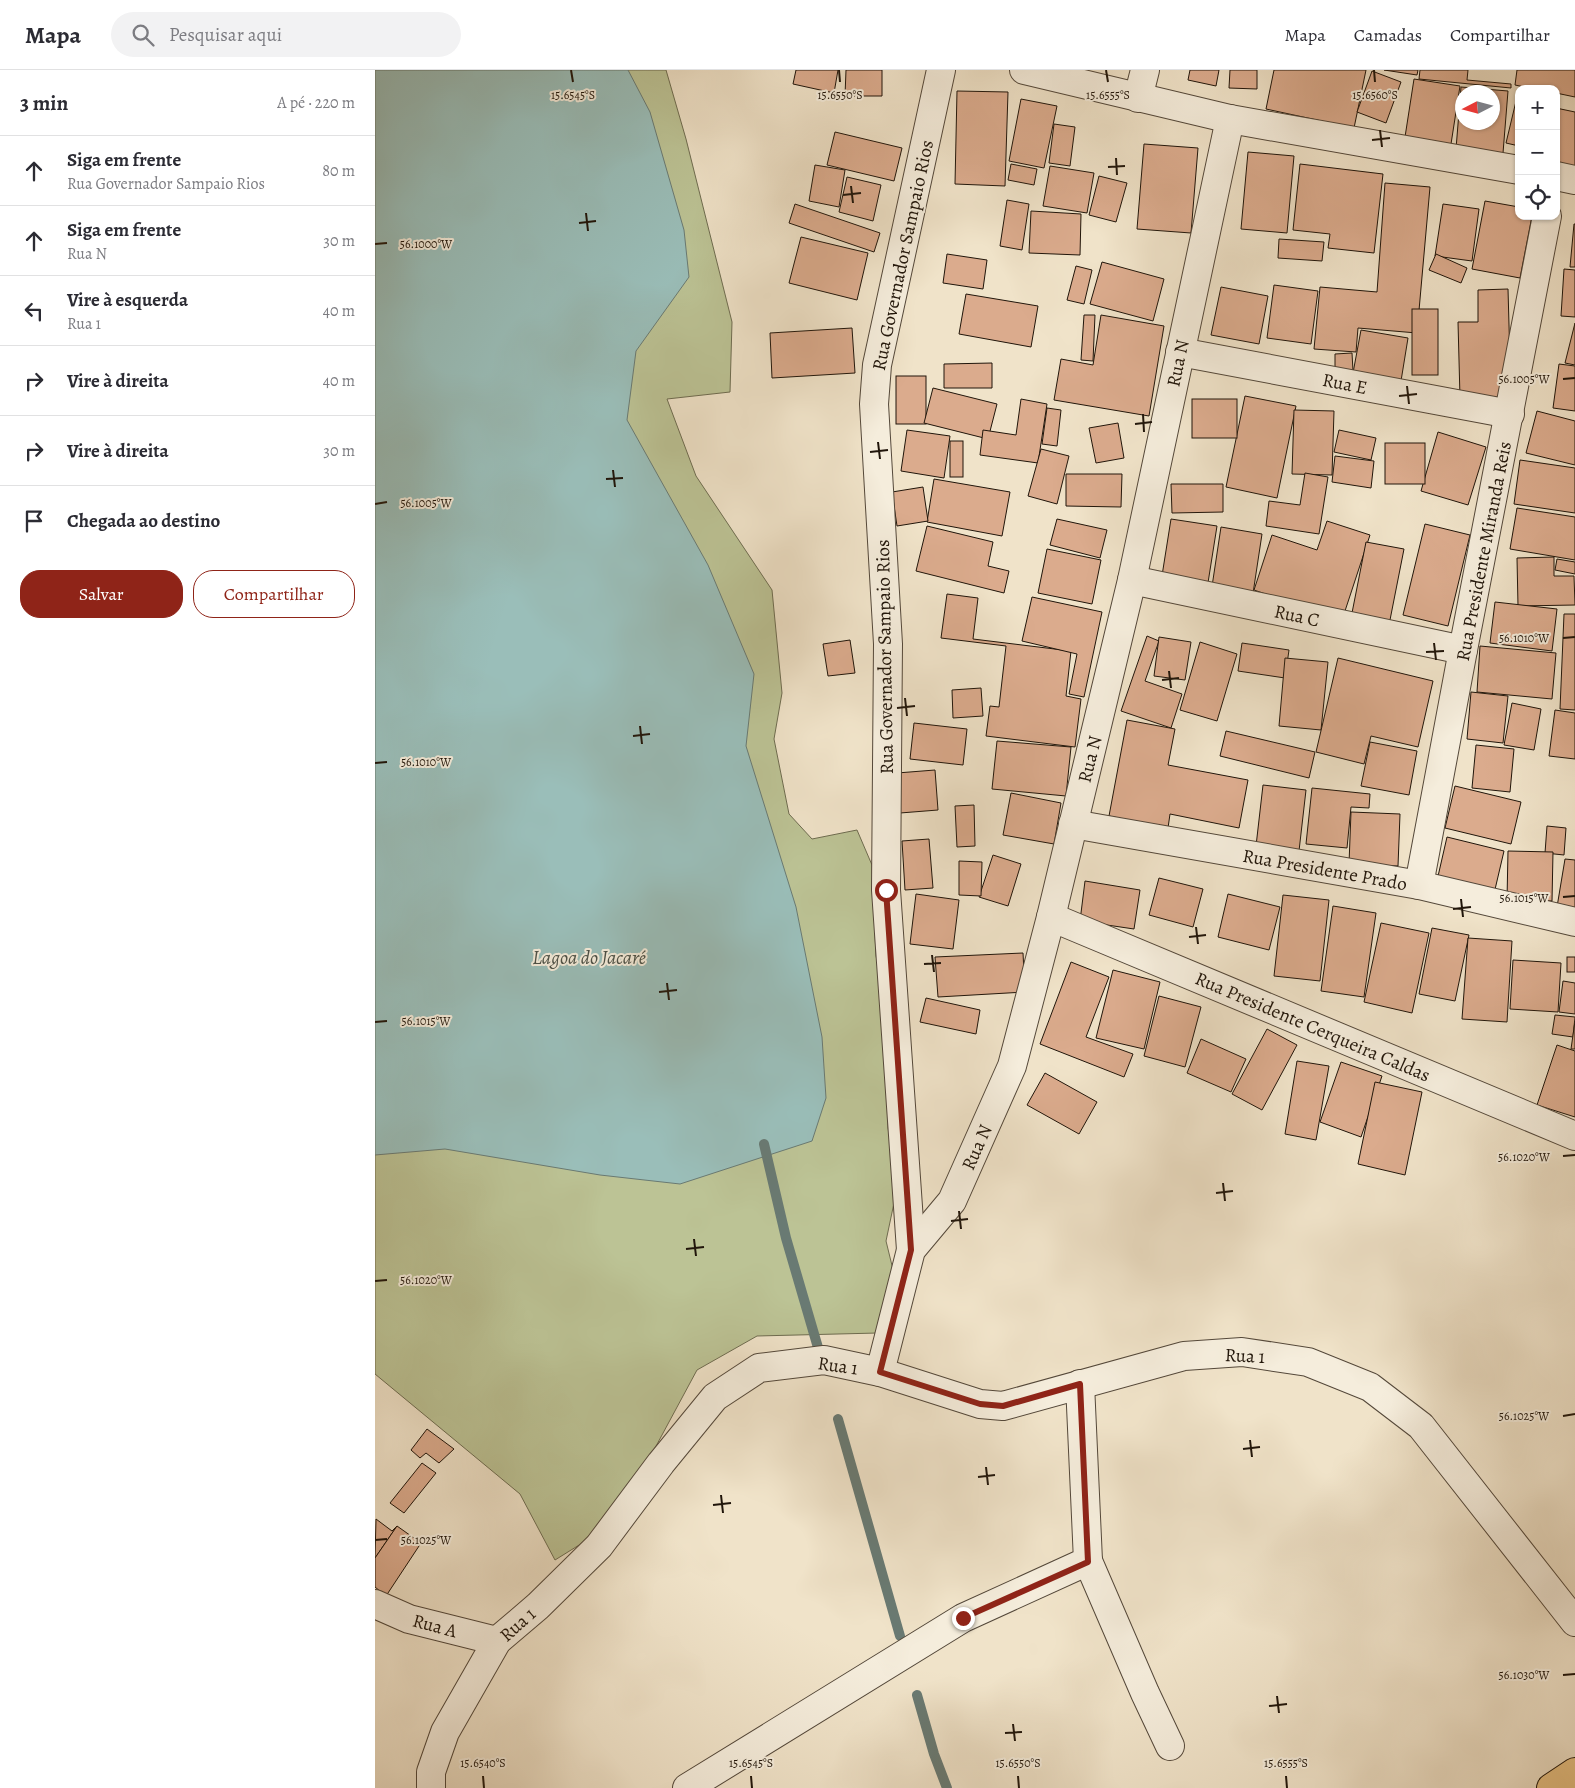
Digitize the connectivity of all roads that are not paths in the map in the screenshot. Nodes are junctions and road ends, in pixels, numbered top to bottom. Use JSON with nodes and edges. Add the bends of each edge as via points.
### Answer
{"nodes":[{"id":1,"x":941,"y":70,"type":"edge"},
{"id":2,"x":1024,"y":70,"type":"edge"},
{"id":3,"x":1145,"y":70,"type":"edge"},
{"id":4,"x":1138,"y":98,"type":"junction"},
{"id":5,"x":1230,"y":119,"type":"junction"},
{"id":6,"x":1515,"y":169,"type":"edge"},
{"id":7,"x":1560,"y":177,"type":"edge"},
{"id":8,"x":1575,"y":180,"type":"edge"},
{"id":9,"x":1546,"y":220,"type":"edge"},
{"id":10,"x":1180,"y":352,"type":"junction"},
{"id":11,"x":1510,"y":414,"type":"junction"},
{"id":12,"x":1132,"y":580,"type":"junction"},
{"id":13,"x":1463,"y":650,"type":"junction"},
{"id":14,"x":1073,"y":824,"type":"junction"},
{"id":15,"x":1419,"y":885,"type":"junction"},
{"id":16,"x":1051,"y":917,"type":"junction"},
{"id":17,"x":1575,"y":922,"type":"edge"},
{"id":18,"x":1575,"y":1136,"type":"edge"},
{"id":19,"x":911,"y":1250,"type":"junction"},
{"id":20,"x":880,"y":1372,"type":"junction"},
{"id":21,"x":1080,"y":1384,"type":"junction"},
{"id":22,"x":1088,"y":1562,"type":"junction"},
{"id":23,"x":375,"y":1604,"type":"edge"},
{"id":24,"x":1575,"y":1622,"type":"edge"},
{"id":25,"x":497,"y":1641,"type":"junction"},
{"id":26,"x":1170,"y":1746,"type":"dead end"},
{"id":27,"x":1575,"y":1772,"type":"edge"},
{"id":28,"x":431,"y":1788,"type":"edge"},
{"id":29,"x":687,"y":1788,"type":"edge"},
{"id":30,"x":1551,"y":1788,"type":"edge"}],
"edges":[{"from":1,"to":19,"type":"street","name":"Rua Governador Sampaio Rios","via":[[877,365],[874,404],[888,644],[886,890]]},
{"from":2,"to":4,"type":"street"},
{"from":3,"to":4,"type":"street"},
{"from":4,"to":5,"type":"street"},
{"from":5,"to":6,"type":"street"},
{"from":5,"to":10,"type":"street","name":"Rua N"},
{"from":7,"to":8,"type":"street"},
{"from":9,"to":11,"type":"street","name":"Rua Presidente Miranda Reis"},
{"from":10,"to":11,"type":"street","name":"Rua E"},
{"from":10,"to":12,"type":"street","name":"Rua N"},
{"from":11,"to":13,"type":"street","name":"Rua Presidente Miranda Reis"},
{"from":12,"to":13,"type":"street","name":"Rua C"},
{"from":12,"to":14,"type":"street","name":"Rua N"},
{"from":13,"to":15,"type":"street","name":"Rua Presidente Miranda Reis"},
{"from":14,"to":15,"type":"street","name":"Rua Presidente Prado"},
{"from":14,"to":16,"type":"street","name":"Rua N"},
{"from":15,"to":17,"type":"street","name":"Rua Presidente Prado"},
{"from":16,"to":18,"type":"street","name":"Rua Presidente Cerqueira Caldas"},
{"from":16,"to":19,"type":"street","name":"Rua N","via":[[1012,1066],[952,1202]]},
{"from":19,"to":20,"type":"street","name":"Rua N"},
{"from":20,"to":21,"type":"street","name":"Rua 1","via":[[980,1404],[1003,1406]]},
{"from":20,"to":25,"type":"street","name":"Rua 1","via":[[824,1360],[759,1368],[715,1397],[599,1546]]},
{"from":21,"to":22,"type":"street"},
{"from":21,"to":24,"type":"street","name":"Rua 1","via":[[1184,1356],[1242,1352],[1308,1362],[1371,1387],[1421,1426]]},
{"from":22,"to":26,"type":"street"},
{"from":22,"to":29,"type":"street","via":[[963,1618]]},
{"from":23,"to":25,"type":"street","name":"Rua A","via":[[409,1619]]},
{"from":25,"to":28,"type":"street","name":"Rua 1","via":[[445,1732],[431,1772]]},
{"from":27,"to":30,"type":"main road"}]}
